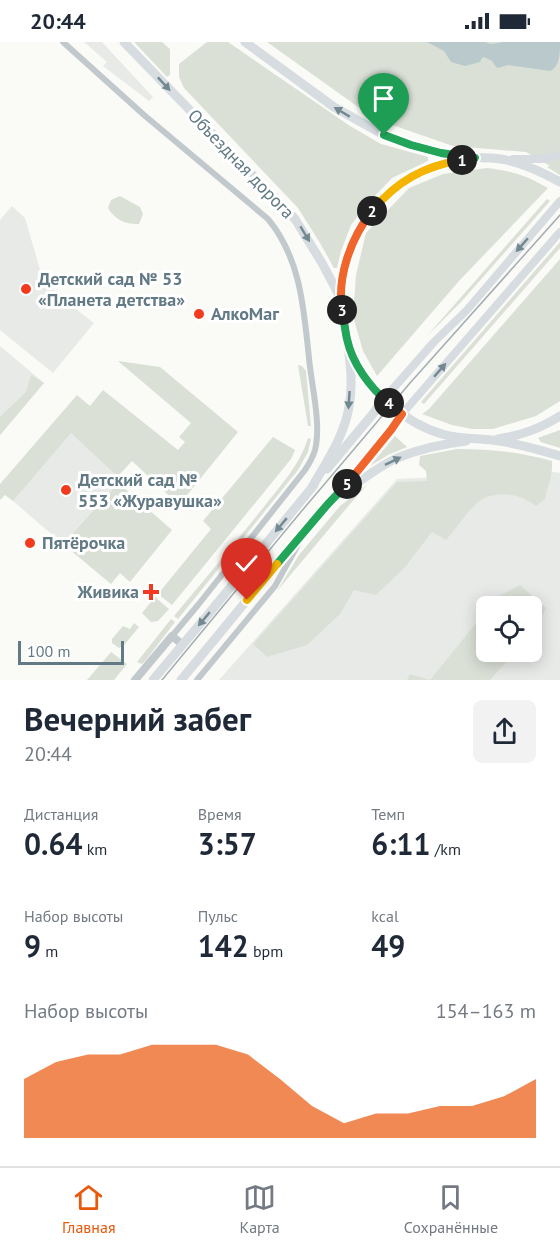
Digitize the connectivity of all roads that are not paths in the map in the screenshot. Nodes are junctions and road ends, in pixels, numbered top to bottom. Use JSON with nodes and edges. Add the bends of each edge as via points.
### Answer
{"nodes":[{"id":1,"x":63,"y":42,"type":"edge"},
{"id":2,"x":124,"y":42,"type":"edge"},
{"id":3,"x":245,"y":42,"type":"edge"},
{"id":4,"x":560,"y":156,"type":"edge"},
{"id":5,"x":475,"y":158,"type":"junction"},
{"id":6,"x":503,"y":159,"type":"junction"},
{"id":7,"x":560,"y":182,"type":"edge"},
{"id":8,"x":560,"y":201,"type":"edge"},
{"id":9,"x":560,"y":232,"type":"edge"},
{"id":10,"x":340,"y":298,"type":"junction"},
{"id":11,"x":347,"y":341,"type":"junction"},
{"id":12,"x":384,"y":399,"type":"junction"},
{"id":13,"x":402,"y":414,"type":"junction"},
{"id":14,"x":560,"y":416,"type":"edge"},
{"id":15,"x":474,"y":439,"type":"junction"},
{"id":16,"x":490,"y":440,"type":"junction"},
{"id":17,"x":560,"y":456,"type":"edge"},
{"id":18,"x":311,"y":489,"type":"junction"},
{"id":19,"x":327,"y":505,"type":"junction"},
{"id":20,"x":305,"y":531,"type":"junction"},
{"id":21,"x":172,"y":636,"type":"junction"},
{"id":22,"x":183,"y":645,"type":"junction"},
{"id":23,"x":199,"y":658,"type":"junction"},
{"id":24,"x":135,"y":680,"type":"edge"},
{"id":25,"x":153,"y":680,"type":"edge"},
{"id":26,"x":181,"y":680,"type":"edge"},
{"id":27,"x":197,"y":680,"type":"edge"}],
"edges":[{"from":1,"to":21,"type":"street","via":[[268,219],[292,260],[302,296],[317,434],[315,450],[305,470]]},
{"from":2,"to":10,"type":"main road","name":"Объездная дорога","one_way":true,"via":[[295,219]]},
{"from":5,"to":3,"type":"main road","one_way":true,"via":[[441,153],[384,135],[334,107]]},
{"from":4,"to":6,"type":"main road"},
{"from":5,"to":6,"type":"main road"},
{"from":5,"to":10,"type":"main road","via":[[427,168],[379,202],[361,226],[349,252]]},
{"from":6,"to":7,"type":"main road"},
{"from":8,"to":12,"type":"main road","one_way":true},
{"from":13,"to":9,"type":"main road","one_way":true},
{"from":10,"to":11,"type":"main road"},
{"from":11,"to":12,"type":"main road","via":[[365,376]]},
{"from":11,"to":18,"type":"main road","one_way":true,"via":[[348,414]]},
{"from":12,"to":13,"type":"main road"},
{"from":12,"to":18,"type":"main road"},
{"from":13,"to":15,"type":"main road","via":[[443,434]]},
{"from":13,"to":19,"type":"main road"},
{"from":14,"to":16,"type":"main road","via":[[518,436]]},
{"from":15,"to":16,"type":"main road"},
{"from":19,"to":15,"type":"main road","one_way":true,"via":[[397,458],[436,445]]},
{"from":16,"to":17,"type":"main road","via":[[531,446]]},
{"from":18,"to":22,"type":"main road","one_way":true},
{"from":19,"to":20,"type":"main road"},
{"from":20,"to":23,"type":"main road"},
{"from":20,"to":27,"type":"street","via":[[275,586]]},
{"from":21,"to":22,"type":"street"},
{"from":21,"to":24,"type":"street"},
{"from":22,"to":23,"type":"main road"},
{"from":22,"to":25,"type":"main road"},
{"from":23,"to":26,"type":"main road"}]}
